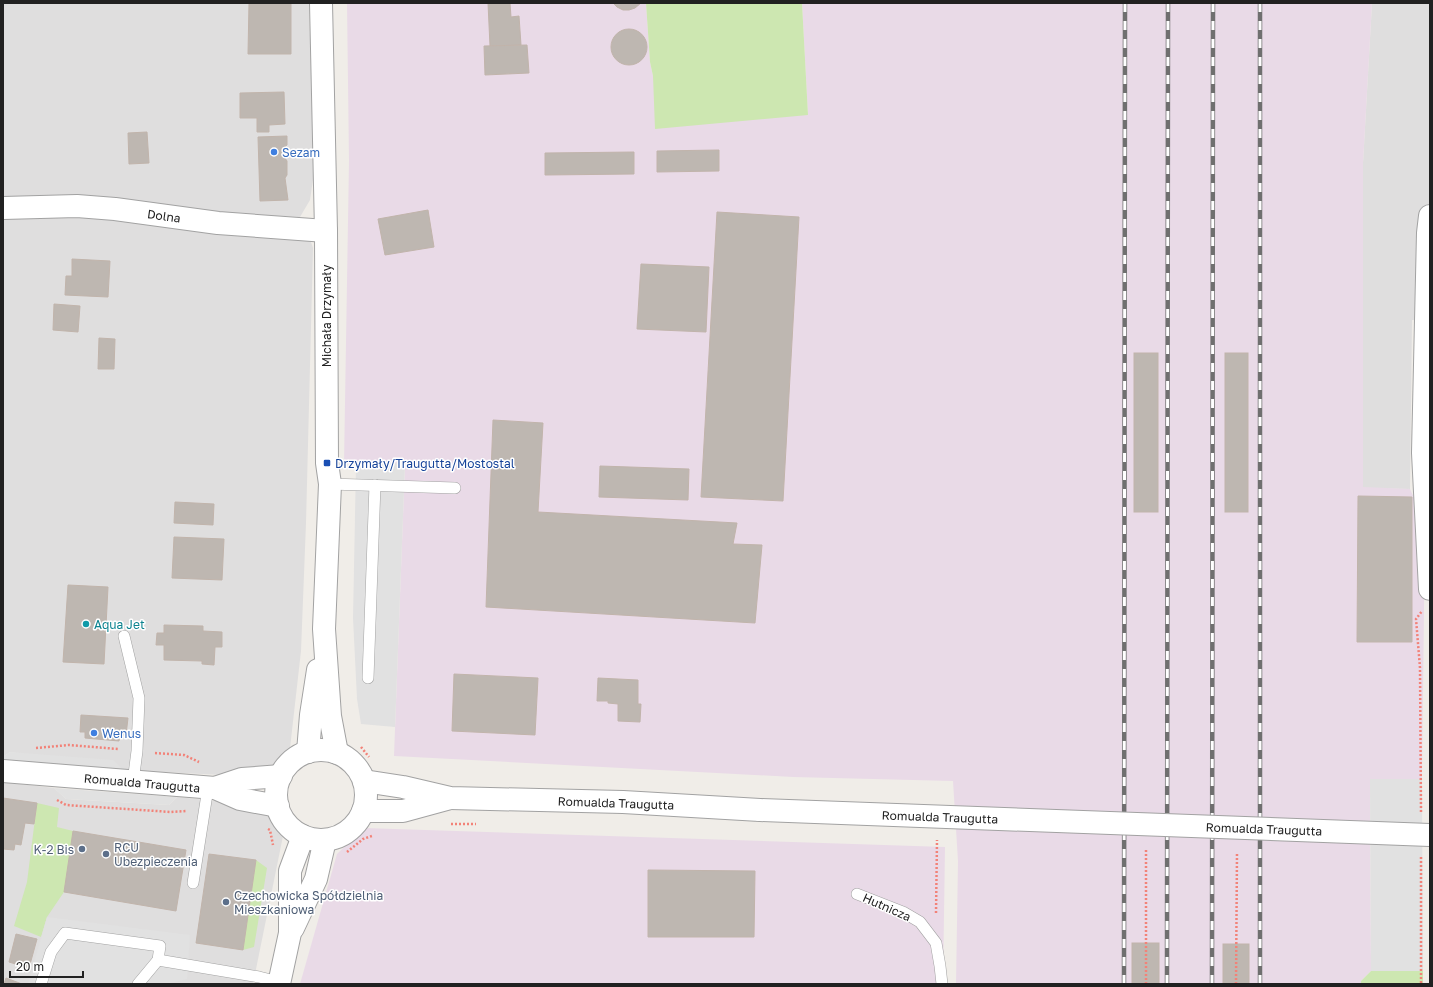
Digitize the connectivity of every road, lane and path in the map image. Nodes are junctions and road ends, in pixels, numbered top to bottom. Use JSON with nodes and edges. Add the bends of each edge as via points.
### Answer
{"nodes":[{"id":1,"x":321,"y":3,"type":"edge"},
{"id":2,"x":3,"y":208,"type":"edge"},
{"id":3,"x":1430,"y":216,"type":"edge"},
{"id":4,"x":326,"y":231,"type":"junction"},
{"id":5,"x":330,"y":484,"type":"junction"},
{"id":6,"x":375,"y":485,"type":"junction"},
{"id":7,"x":455,"y":488,"type":"dead end"},
{"id":8,"x":1430,"y":588,"type":"edge"},
{"id":9,"x":1423,"y":609,"type":"dead end"},
{"id":10,"x":324,"y":629,"type":"junction"},
{"id":11,"x":124,"y":636,"type":"dead end"},
{"id":12,"x":368,"y":678,"type":"dead end"},
{"id":13,"x":360,"y":742,"type":"dead end"},
{"id":14,"x":308,"y":752,"type":"junction"},
{"id":15,"x":337,"y":753,"type":"junction"},
{"id":16,"x":370,"y":760,"type":"dead end"},
{"id":17,"x":3,"y":771,"type":"edge"},
{"id":18,"x":281,"y":776,"type":"junction"},
{"id":19,"x":364,"y":781,"type":"junction"},
{"id":20,"x":133,"y":782,"type":"junction"},
{"id":21,"x":212,"y":788,"type":"junction"},
{"id":22,"x":450,"y":798,"type":"junction"},
{"id":23,"x":278,"y":806,"type":"junction"},
{"id":24,"x":363,"y":811,"type":"junction"},
{"id":25,"x":1421,"y":813,"type":"dead end"},
{"id":26,"x":447,"y":824,"type":"dead end"},
{"id":27,"x":479,"y":824,"type":"dead end"},
{"id":28,"x":377,"y":834,"type":"dead end"},
{"id":29,"x":303,"y":836,"type":"junction"},
{"id":30,"x":937,"y":836,"type":"dead end"},
{"id":31,"x":325,"y":840,"type":"junction"},
{"id":32,"x":1425,"y":843,"type":"edge"},
{"id":33,"x":1146,"y":844,"type":"dead end"},
{"id":34,"x":1236,"y":847,"type":"dead end"},
{"id":35,"x":346,"y":853,"type":"dead end"},
{"id":36,"x":193,"y":882,"type":"dead end"},
{"id":37,"x":857,"y":894,"type":"dead end"},
{"id":38,"x":290,"y":932,"type":"junction"},
{"id":39,"x":936,"y":943,"type":"junction"},
{"id":40,"x":158,"y":960,"type":"junction"},
{"id":41,"x":279,"y":983,"type":"edge"},
{"id":42,"x":41,"y":984,"type":"edge"},
{"id":43,"x":138,"y":984,"type":"edge"},
{"id":44,"x":942,"y":984,"type":"edge"},
{"id":45,"x":1146,"y":984,"type":"edge"},
{"id":46,"x":1236,"y":984,"type":"edge"},
{"id":47,"x":1421,"y":984,"type":"edge"}],
"edges":[{"from":1,"to":4,"type":"street","name":"Michała Drzymały"},
{"from":2,"to":4,"type":"street","name":"Dolna","via":[[77,206],[218,223]]},
{"from":3,"to":8,"type":"street","via":[[1423,453]]},
{"from":4,"to":5,"type":"street","name":"Michała Drzymały"},
{"from":5,"to":6,"type":"lane"},
{"from":5,"to":10,"type":"street","name":"Michała Drzymały"},
{"from":6,"to":7,"type":"lane"},
{"from":6,"to":12,"type":"lane"},
{"from":9,"to":25,"type":"path","via":[[1416,619],[1420,668]]},
{"from":10,"to":14,"type":"street"},
{"from":10,"to":15,"type":"street","via":[[330,716]]},
{"from":11,"to":20,"type":"lane","via":[[139,698]]},
{"from":13,"to":16,"type":"path"},
{"from":14,"to":15,"type":"street","via":[[323,750]]},
{"from":14,"to":18,"type":"street","via":[[292,762]]},
{"from":15,"to":19,"type":"street","via":[[349,759]]},
{"from":17,"to":20,"type":"street","name":"Romualda Traugutta"},
{"from":18,"to":21,"type":"street","via":[[242,779]]},
{"from":18,"to":23,"type":"street","via":[[277,786]]},
{"from":19,"to":22,"type":"street"},
{"from":19,"to":24,"type":"street","via":[[366,802]]},
{"from":20,"to":21,"type":"street","name":"Romualda Traugutta"},
{"from":21,"to":23,"type":"street","name":"Romualda Traugutta","via":[[240,799]]},
{"from":21,"to":36,"type":"lane"},
{"from":22,"to":24,"type":"street","via":[[403,811]]},
{"from":22,"to":32,"type":"street","name":"Romualda Traugutta","bridge":true,"via":[[623,802]]},
{"from":23,"to":29,"type":"street","via":[[283,819],[291,829]]},
{"from":24,"to":31,"type":"street","via":[[348,831]]},
{"from":26,"to":27,"type":"path"},
{"from":28,"to":35,"type":"path","via":[[363,839]]},
{"from":29,"to":31,"type":"street","via":[[313,840]]},
{"from":29,"to":38,"type":"street","via":[[290,871]]},
{"from":30,"to":39,"type":"path"},
{"from":31,"to":38,"type":"street","via":[[316,879]]},
{"from":32,"to":47,"type":"path"},
{"from":33,"to":45,"type":"path"},
{"from":34,"to":46,"type":"path"},
{"from":37,"to":39,"type":"lane","name":"Hutnicza","via":[[903,912],[920,922]]},
{"from":38,"to":41,"type":"street"},
{"from":39,"to":44,"type":"lane","name":"Hutnicza"},
{"from":40,"to":41,"type":"lane","via":[[259,977]]},
{"from":40,"to":42,"type":"lane","via":[[160,946],[65,933],[50,952]]},
{"from":40,"to":43,"type":"lane"}]}
